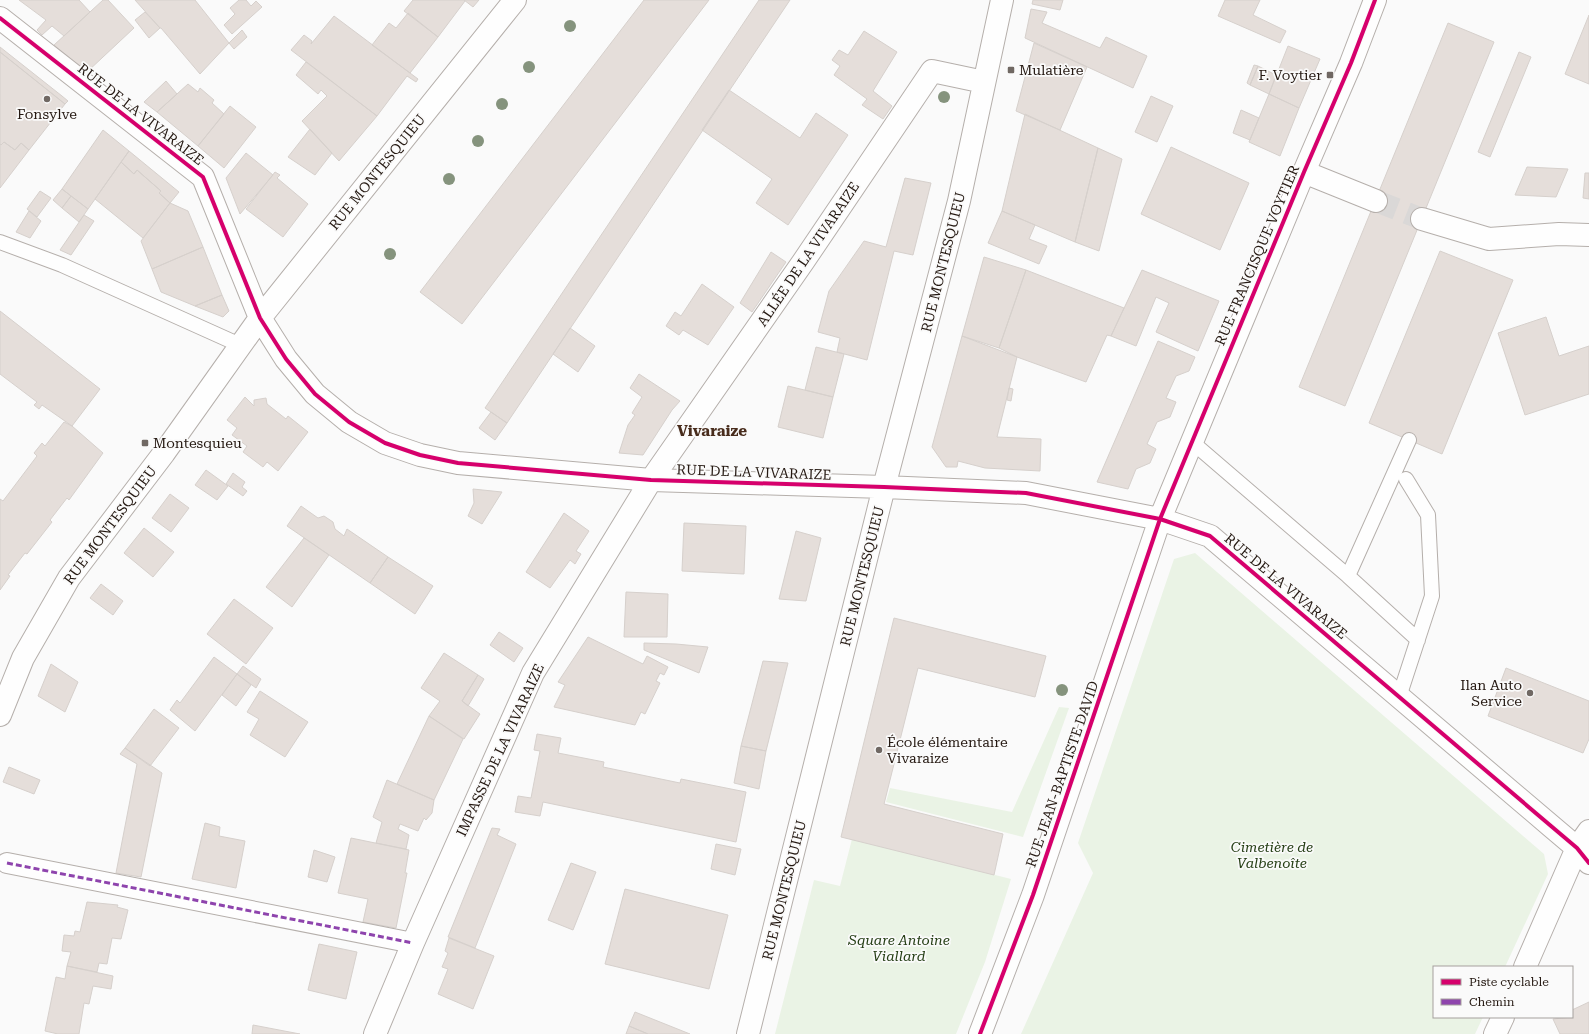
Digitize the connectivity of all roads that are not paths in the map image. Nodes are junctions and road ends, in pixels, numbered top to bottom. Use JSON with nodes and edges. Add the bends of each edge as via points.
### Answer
{"nodes":[{"id":1,"x":515,"y":0,"type":"edge"},
{"id":2,"x":1002,"y":0,"type":"edge"},
{"id":3,"x":1375,"y":0,"type":"edge"},
{"id":4,"x":0,"y":18,"type":"edge"},
{"id":5,"x":984,"y":82,"type":"junction"},
{"id":6,"x":1304,"y":172,"type":"junction"},
{"id":7,"x":1376,"y":200,"type":"tunnel mouth"},
{"id":8,"x":1422,"y":219,"type":"tunnel mouth"},
{"id":9,"x":1589,"y":235,"type":"edge"},
{"id":10,"x":0,"y":242,"type":"edge"},
{"id":11,"x":260,"y":318,"type":"junction"},
{"id":12,"x":240,"y":345,"type":"junction"},
{"id":13,"x":1409,"y":440,"type":"dead end"},
{"id":14,"x":1192,"y":442,"type":"junction"},
{"id":15,"x":1406,"y":479,"type":"dead end"},
{"id":16,"x":651,"y":480,"type":"junction"},
{"id":17,"x":884,"y":487,"type":"junction"},
{"id":18,"x":1160,"y":519,"type":"junction"},
{"id":19,"x":1348,"y":576,"type":"junction"},
{"id":20,"x":1418,"y":640,"type":"junction"},
{"id":21,"x":1399,"y":697,"type":"junction"},
{"id":22,"x":0,"y":715,"type":"edge"},
{"id":23,"x":1589,"y":831,"type":"edge"},
{"id":24,"x":1583,"y":856,"type":"edge"},
{"id":25,"x":7,"y":863,"type":"dead end"},
{"id":26,"x":413,"y":943,"type":"junction"},
{"id":27,"x":1526,"y":966,"type":"edge"},
{"id":28,"x":1503,"y":1018,"type":"edge"},
{"id":29,"x":376,"y":1034,"type":"edge"},
{"id":30,"x":748,"y":1034,"type":"edge"},
{"id":31,"x":980,"y":1034,"type":"edge"},
{"id":32,"x":1495,"y":1034,"type":"edge"}],
"edges":[{"from":1,"to":11,"type":"street","name":"RUE MONTESQUIEU"},
{"from":2,"to":5,"type":"street","name":"RUE MONTESQUIEU"},
{"from":3,"to":6,"type":"street","name":"RUE FRANCISQUE VOYTIER"},
{"from":4,"to":11,"type":"street","name":"RUE DE LA VIVARAIZE","via":[[203,177]]},
{"from":5,"to":16,"type":"street","name":"ALLÉE DE LA VIVARAIZE","via":[[932,71]]},
{"from":5,"to":17,"type":"street","name":"RUE MONTESQUIEU","via":[[959,201]]},
{"from":6,"to":7,"type":"street"},
{"from":6,"to":14,"type":"street","name":"RUE FRANCISQUE VOYTIER"},
{"from":8,"to":9,"type":"street","via":[[1489,239],[1559,234]]},
{"from":10,"to":12,"type":"lane","via":[[62,265]]},
{"from":11,"to":12,"type":"street","name":"RUE MONTESQUIEU"},
{"from":11,"to":16,"type":"street","name":"RUE DE LA VIVARAIZE","via":[[286,359],[315,394],[349,422],[384,443],[420,455],[458,463]]},
{"from":12,"to":22,"type":"street","name":"RUE MONTESQUIEU","via":[[164,453],[69,578],[22,658]]},
{"from":13,"to":19,"type":"lane"},
{"from":14,"to":18,"type":"street","name":"RUE FRANCISQUE VOYTIER"},
{"from":14,"to":19,"type":"lane"},
{"from":15,"to":20,"type":"lane","via":[[1428,515],[1432,596]]},
{"from":16,"to":17,"type":"street","name":"RUE DE LA VIVARAIZE"},
{"from":16,"to":26,"type":"street","name":"IMPASSE DE LA VIVARAIZE","via":[[532,673]]},
{"from":17,"to":18,"type":"street","name":"RUE DE LA VIVARAIZE","via":[[1026,493]]},
{"from":17,"to":30,"type":"street","name":"RUE MONTESQUIEU"},
{"from":18,"to":21,"type":"street","name":"RUE DE LA VIVARAIZE","via":[[1210,536]]},
{"from":18,"to":31,"type":"street","name":"RUE JEAN-BAPTISTE DAVID","via":[[1033,895]]},
{"from":19,"to":20,"type":"lane"},
{"from":20,"to":21,"type":"lane"},
{"from":21,"to":24,"type":"street","name":"RUE DE LA VIVARAIZE"},
{"from":23,"to":24,"type":"street"},
{"from":24,"to":27,"type":"street"},
{"from":25,"to":26,"type":"street"},
{"from":26,"to":29,"type":"street","name":"IMPASSE DE LA VIVARAIZE"},
{"from":28,"to":32,"type":"street"}]}
